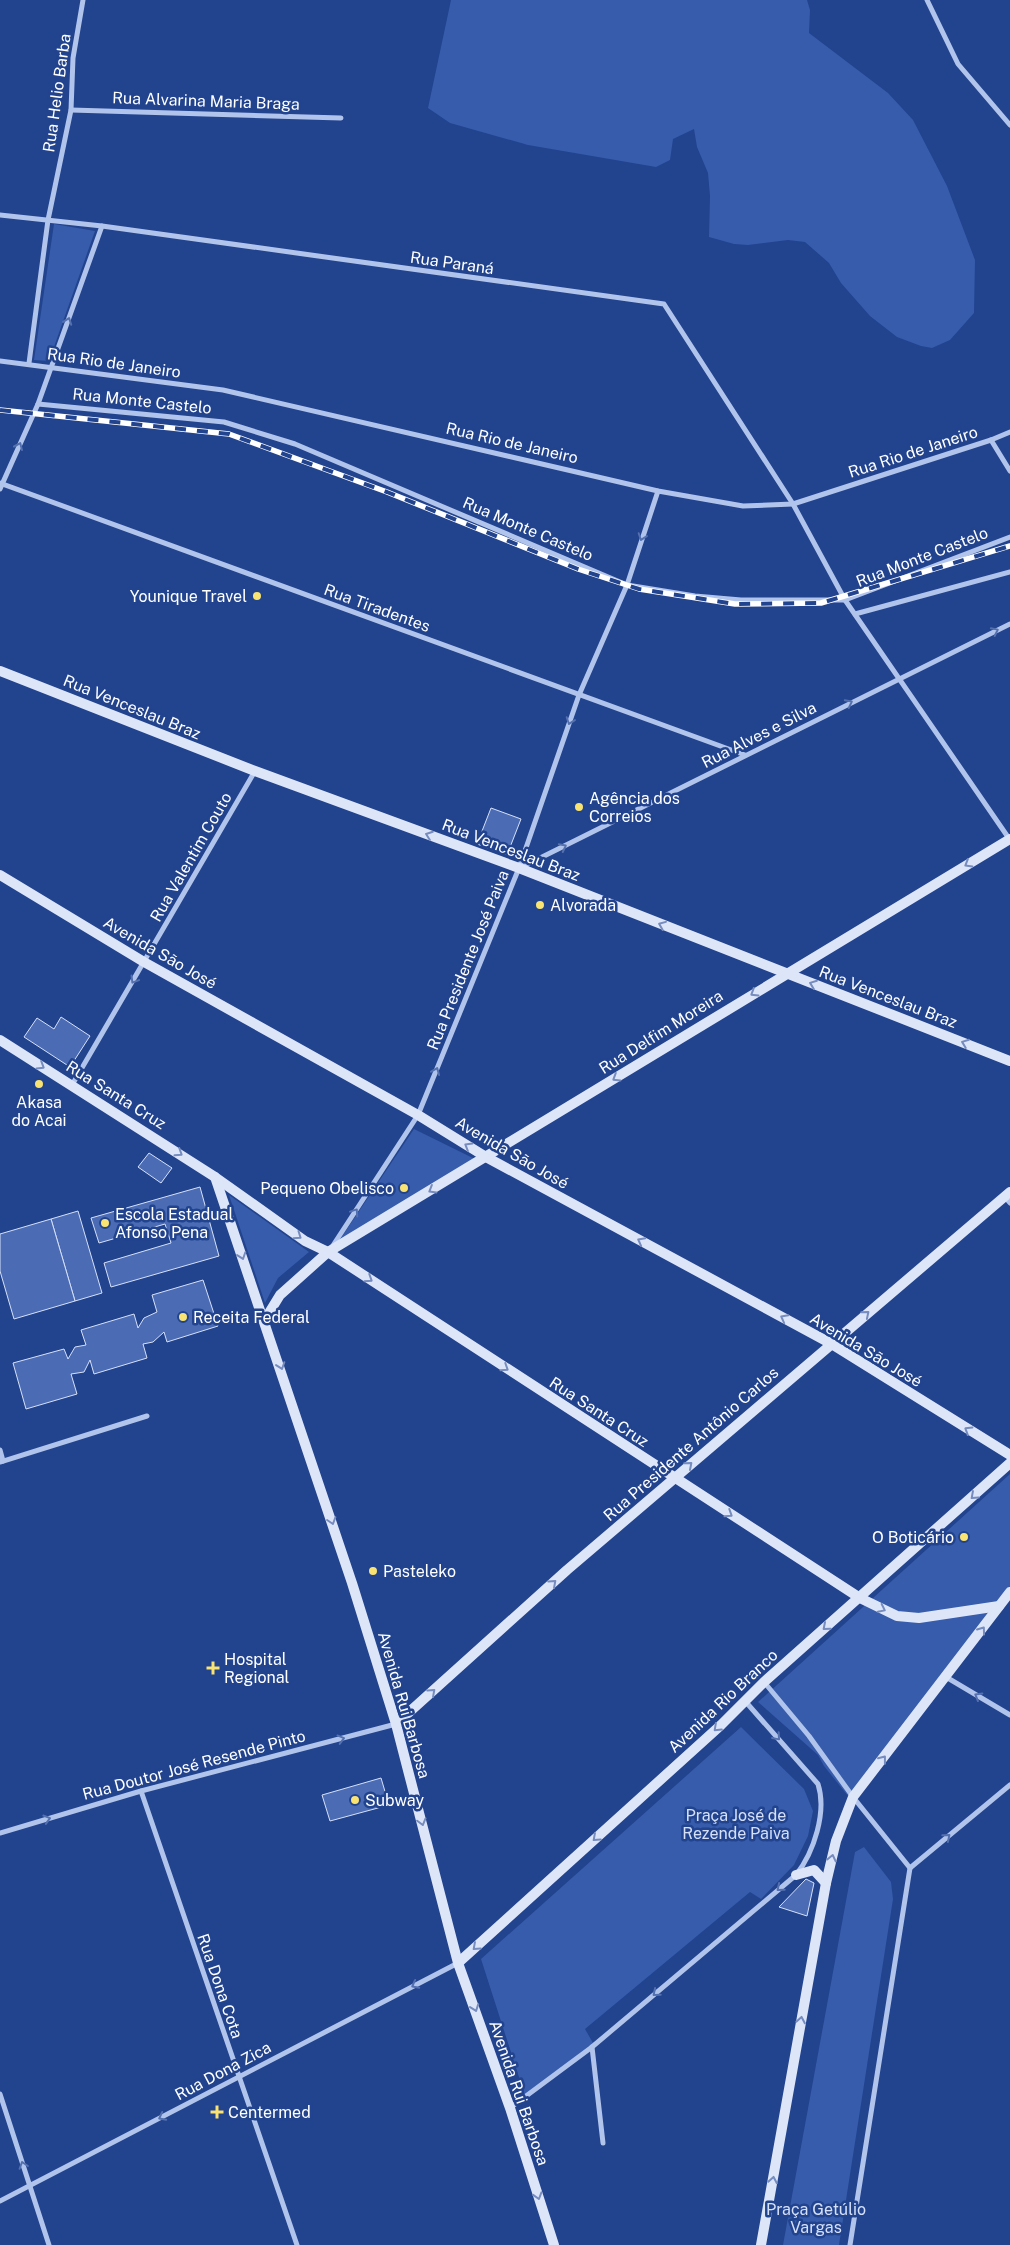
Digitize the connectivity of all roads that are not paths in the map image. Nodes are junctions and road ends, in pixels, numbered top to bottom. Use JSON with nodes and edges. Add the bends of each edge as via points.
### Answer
{"nodes":[{"id":1,"x":83,"y":0,"type":"edge"},
{"id":2,"x":928,"y":0,"type":"edge"},
{"id":3,"x":70,"y":110,"type":"junction"},
{"id":4,"x":341,"y":118,"type":"dead end"},
{"id":5,"x":1010,"y":125,"type":"edge"},
{"id":6,"x":0,"y":215,"type":"edge"},
{"id":7,"x":48,"y":220,"type":"junction"},
{"id":8,"x":102,"y":226,"type":"junction"},
{"id":9,"x":0,"y":361,"type":"edge"},
{"id":10,"x":30,"y":363,"type":"junction"},
{"id":11,"x":51,"y":367,"type":"junction"},
{"id":12,"x":38,"y":404,"type":"junction"},
{"id":13,"x":1010,"y":432,"type":"edge"},
{"id":14,"x":991,"y":440,"type":"junction"},
{"id":15,"x":1010,"y":471,"type":"edge"},
{"id":16,"x":1,"y":485,"type":"edge"},
{"id":17,"x":658,"y":491,"type":"junction"},
{"id":18,"x":793,"y":504,"type":"junction"},
{"id":19,"x":1010,"y":537,"type":"edge"},
{"id":20,"x":1010,"y":572,"type":"edge"},
{"id":21,"x":626,"y":585,"type":"junction"},
{"id":22,"x":845,"y":600,"type":"junction"},
{"id":23,"x":855,"y":614,"type":"junction"},
{"id":24,"x":1010,"y":624,"type":"edge"},
{"id":25,"x":0,"y":670,"type":"edge"},
{"id":26,"x":900,"y":678,"type":"junction"},
{"id":27,"x":579,"y":695,"type":"junction"},
{"id":28,"x":745,"y":755,"type":"junction"},
{"id":29,"x":255,"y":771,"type":"junction"},
{"id":30,"x":1010,"y":839,"type":"edge"},
{"id":31,"x":519,"y":868,"type":"junction"},
{"id":32,"x":0,"y":875,"type":"edge"},
{"id":33,"x":144,"y":962,"type":"junction"},
{"id":34,"x":785,"y":973,"type":"junction"},
{"id":35,"x":0,"y":1040,"type":"edge"},
{"id":36,"x":1010,"y":1061,"type":"edge"},
{"id":37,"x":72,"y":1085,"type":"junction"},
{"id":38,"x":418,"y":1115,"type":"junction"},
{"id":39,"x":486,"y":1158,"type":"junction"},
{"id":40,"x":215,"y":1177,"type":"junction"},
{"id":41,"x":1008,"y":1197,"type":"edge"},
{"id":42,"x":328,"y":1252,"type":"junction"},
{"id":43,"x":264,"y":1321,"type":"junction"},
{"id":44,"x":830,"y":1343,"type":"junction"},
{"id":45,"x":147,"y":1416,"type":"dead end"},
{"id":46,"x":0,"y":1450,"type":"edge"},
{"id":47,"x":1010,"y":1455,"type":"edge"},
{"id":48,"x":2,"y":1461,"type":"edge"},
{"id":49,"x":1010,"y":1464,"type":"edge"},
{"id":50,"x":674,"y":1478,"type":"junction"},
{"id":51,"x":1010,"y":1592,"type":"edge"},
{"id":52,"x":860,"y":1598,"type":"junction"},
{"id":53,"x":999,"y":1606,"type":"junction"},
{"id":54,"x":946,"y":1677,"type":"junction"},
{"id":55,"x":764,"y":1682,"type":"junction"},
{"id":56,"x":745,"y":1701,"type":"junction"},
{"id":57,"x":1010,"y":1715,"type":"edge"},
{"id":58,"x":396,"y":1724,"type":"junction"},
{"id":59,"x":1010,"y":1785,"type":"edge"},
{"id":60,"x":141,"y":1791,"type":"junction"},
{"id":61,"x":853,"y":1797,"type":"junction"},
{"id":62,"x":0,"y":1834,"type":"edge"},
{"id":63,"x":910,"y":1868,"type":"junction"},
{"id":64,"x":796,"y":1875,"type":"junction"},
{"id":65,"x":826,"y":1882,"type":"junction"},
{"id":66,"x":458,"y":1963,"type":"junction"},
{"id":67,"x":592,"y":2047,"type":"junction"},
{"id":68,"x":238,"y":2077,"type":"junction"},
{"id":69,"x":0,"y":2094,"type":"edge"},
{"id":70,"x":510,"y":2108,"type":"junction"},
{"id":71,"x":604,"y":2144,"type":"dead end"},
{"id":72,"x":30,"y":2186,"type":"junction"},
{"id":73,"x":0,"y":2201,"type":"edge"},
{"id":74,"x":49,"y":2245,"type":"edge"},
{"id":75,"x":297,"y":2245,"type":"edge"},
{"id":76,"x":554,"y":2245,"type":"edge"},
{"id":77,"x":761,"y":2245,"type":"edge"},
{"id":78,"x":850,"y":2245,"type":"edge"}],
"edges":[{"from":1,"to":3,"type":"street","name":"Rua Helio Barba","via":[[73,58]]},
{"from":2,"to":5,"type":"street","via":[[958,64]]},
{"from":3,"to":4,"type":"street","name":"Rua Alvarina Maria Braga"},
{"from":3,"to":7,"type":"street","name":"Rua Helio Barba"},
{"from":6,"to":7,"type":"street","name":"Rua Paraná"},
{"from":7,"to":8,"type":"street","name":"Rua Paraná"},
{"from":7,"to":10,"type":"street","name":"Rua Helio Barba"},
{"from":11,"to":8,"type":"street","one_way":true},
{"from":8,"to":18,"type":"street","name":"Rua Paraná","via":[[664,304]]},
{"from":9,"to":10,"type":"street","name":"Rua Rio de Janeiro"},
{"from":10,"to":11,"type":"street","name":"Rua Rio de Janeiro"},
{"from":11,"to":12,"type":"street"},
{"from":11,"to":17,"type":"street","name":"Rua Rio de Janeiro","via":[[223,390]]},
{"from":16,"to":12,"type":"street","one_way":true},
{"from":12,"to":21,"type":"street","name":"Rua Monte Castelo","via":[[224,422],[295,444]]},
{"from":13,"to":14,"type":"street","name":"Rua Rio de Janeiro"},
{"from":14,"to":15,"type":"street"},
{"from":14,"to":18,"type":"street","name":"Rua Rio de Janeiro"},
{"from":16,"to":27,"type":"street","name":"Rua Tiradentes"},
{"from":17,"to":18,"type":"street","name":"Rua Rio de Janeiro","via":[[743,506]]},
{"from":17,"to":21,"type":"street","name":"Rua Presidente José Paiva","one_way":true},
{"from":18,"to":22,"type":"street","name":"Rua Paraná"},
{"from":19,"to":22,"type":"street","name":"Rua Monte Castelo"},
{"from":20,"to":23,"type":"street"},
{"from":21,"to":22,"type":"street","name":"Rua Monte Castelo","via":[[723,598]]},
{"from":21,"to":27,"type":"street","name":"Rua Presidente José Paiva"},
{"from":22,"to":23,"type":"street","name":"Rua Paraná"},
{"from":23,"to":26,"type":"street","name":"Rua Paraná"},
{"from":26,"to":24,"type":"street","name":"Rua Alves e Silva","one_way":true},
{"from":25,"to":29,"type":"main road","name":"Rua Venceslau Braz"},
{"from":28,"to":26,"type":"street","name":"Rua Alves e Silva","one_way":true},
{"from":26,"to":30,"type":"street","name":"Rua Paraná"},
{"from":27,"to":28,"type":"street","name":"Rua Tiradentes"},
{"from":27,"to":31,"type":"street","name":"Rua Presidente José Paiva","one_way":true},
{"from":31,"to":28,"type":"street","name":"Rua Alves e Silva","one_way":true},
{"from":31,"to":29,"type":"main road","name":"Rua Venceslau Braz","one_way":true},
{"from":29,"to":33,"type":"street","name":"Rua Valentim Couto"},
{"from":30,"to":34,"type":"main road","name":"Rua Delfim Moreira","one_way":true},
{"from":34,"to":31,"type":"main road","name":"Rua Venceslau Braz","one_way":true},
{"from":38,"to":31,"type":"street","name":"Rua Presidente José Paiva","one_way":true},
{"from":32,"to":33,"type":"main road","name":"Avenida São José"},
{"from":33,"to":37,"type":"street","name":"Rua Valentim Couto","one_way":true},
{"from":33,"to":38,"type":"main road","name":"Avenida São José"},
{"from":36,"to":34,"type":"main road","name":"Rua Venceslau Braz","one_way":true},
{"from":34,"to":39,"type":"main road","name":"Rua Delfim Moreira","one_way":true},
{"from":35,"to":37,"type":"main road","name":"Rua Santa Cruz","one_way":true},
{"from":37,"to":40,"type":"main road","name":"Rua Santa Cruz","one_way":true},
{"from":39,"to":38,"type":"main road","name":"Avenida São José","one_way":true},
{"from":42,"to":38,"type":"street","name":"Rua Presidente José Paiva","one_way":true},
{"from":39,"to":42,"type":"main road","name":"Rua Delfim Moreira","one_way":true},
{"from":44,"to":39,"type":"main road","name":"Avenida São José","one_way":true},
{"from":40,"to":42,"type":"main road","name":"Rua Santa Cruz","one_way":true,"via":[[300,1238]]},
{"from":40,"to":43,"type":"main road","name":"Avenida Rui Barbosa","one_way":true},
{"from":44,"to":41,"type":"main road","name":"Rua Presidente Antônio Carlos","one_way":true},
{"from":42,"to":43,"type":"main road","name":"Rua Delfim Moreira","via":[[280,1295]]},
{"from":42,"to":50,"type":"main road","name":"Rua Santa Cruz","one_way":true},
{"from":43,"to":58,"type":"main road","name":"Avenida Rui Barbosa","one_way":true},
{"from":47,"to":44,"type":"main road","name":"Avenida São José","one_way":true},
{"from":50,"to":44,"type":"main road","name":"Rua Presidente Antônio Carlos","one_way":true},
{"from":45,"to":48,"type":"street"},
{"from":46,"to":48,"type":"street"},
{"from":49,"to":52,"type":"main road","name":"Avenida Rio Branco","one_way":true},
{"from":50,"to":52,"type":"main road","name":"Rua Santa Cruz","one_way":true},
{"from":58,"to":50,"type":"main road","name":"Rua Presidente Antônio Carlos","one_way":true},
{"from":51,"to":53,"type":"main road"},
{"from":52,"to":53,"type":"main road","name":"Rua Santa Cruz","one_way":true,"via":[[897,1616],[919,1618]]},
{"from":52,"to":55,"type":"main road","name":"Avenida Rio Branco","one_way":true},
{"from":54,"to":53,"type":"main road","one_way":true},
{"from":57,"to":54,"type":"street","one_way":true},
{"from":61,"to":54,"type":"main road","one_way":true},
{"from":55,"to":56,"type":"main road","name":"Avenida Rio Branco"},
{"from":55,"to":61,"type":"street","via":[[809,1736]]},
{"from":56,"to":64,"type":"street","one_way":true,"via":[[812,1776],[821,1794],[818,1827],[805,1864]]},
{"from":56,"to":66,"type":"main road","name":"Avenida Rio Branco","one_way":true},
{"from":60,"to":58,"type":"street","name":"Rua Doutor José Resende Pinto","one_way":true},
{"from":58,"to":66,"type":"main road","name":"Avenida Rui Barbosa","one_way":true},
{"from":63,"to":59,"type":"street","one_way":true},
{"from":62,"to":60,"type":"street","name":"Rua Doutor José Resende Pinto","one_way":true},
{"from":60,"to":68,"type":"street","name":"Rua Dona Cota"},
{"from":61,"to":63,"type":"street"},
{"from":65,"to":61,"type":"main road","one_way":true,"via":[[836,1841]]},
{"from":63,"to":78,"type":"street"},
{"from":64,"to":65,"type":"main road","via":[[814,1870]]},
{"from":64,"to":67,"type":"street","one_way":true},
{"from":77,"to":65,"type":"main road","one_way":true},
{"from":66,"to":68,"type":"street","name":"Rua Dona Zica","one_way":true},
{"from":66,"to":70,"type":"main road","name":"Avenida Rui Barbosa","one_way":true},
{"from":67,"to":70,"type":"street"},
{"from":67,"to":71,"type":"street"},
{"from":68,"to":72,"type":"street","name":"Rua Dona Zica","one_way":true},
{"from":68,"to":75,"type":"street","name":"Rua Dona Cota"},
{"from":72,"to":69,"type":"street","one_way":true},
{"from":70,"to":76,"type":"main road","name":"Avenida Rui Barbosa","one_way":true},
{"from":72,"to":73,"type":"street","name":"Rua Dona Zica"},
{"from":72,"to":74,"type":"street"}]}
